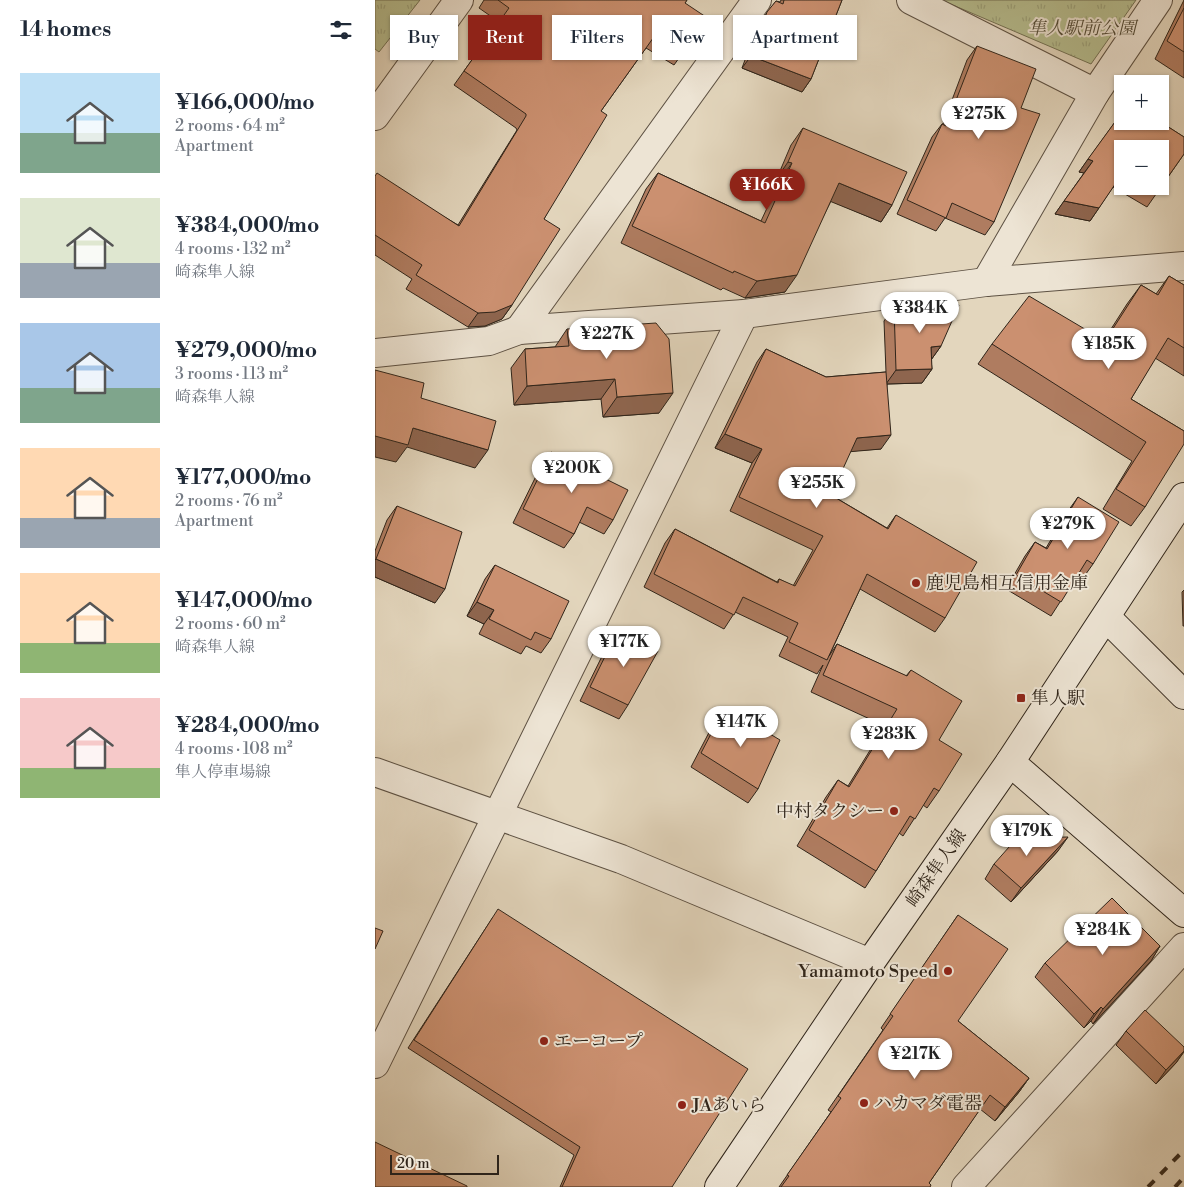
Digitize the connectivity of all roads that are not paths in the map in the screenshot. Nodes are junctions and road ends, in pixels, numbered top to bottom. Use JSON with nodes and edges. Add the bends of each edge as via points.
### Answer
{"nodes":[{"id":1,"x":459,"y":0,"type":"edge"},
{"id":2,"x":757,"y":0,"type":"edge"},
{"id":3,"x":911,"y":0,"type":"edge"},
{"id":4,"x":1158,"y":0,"type":"edge"},
{"id":5,"x":1095,"y":93,"type":"junction"},
{"id":6,"x":375,"y":116,"type":"edge"},
{"id":7,"x":1184,"y":266,"type":"edge"},
{"id":8,"x":986,"y":282,"type":"junction"},
{"id":9,"x":744,"y":314,"type":"junction"},
{"id":10,"x":519,"y":330,"type":"junction"},
{"id":11,"x":375,"y":353,"type":"edge"},
{"id":12,"x":1184,"y":497,"type":"edge"},
{"id":13,"x":1106,"y":617,"type":"junction"},
{"id":14,"x":1184,"y":694,"type":"edge"},
{"id":15,"x":1011,"y":762,"type":"junction"},
{"id":16,"x":375,"y":772,"type":"edge"},
{"id":17,"x":498,"y":816,"type":"junction"},
{"id":18,"x":1184,"y":913,"type":"edge"},
{"id":19,"x":1184,"y":947,"type":"edge"},
{"id":20,"x":870,"y":963,"type":"junction"},
{"id":21,"x":375,"y":1064,"type":"edge"},
{"id":22,"x":719,"y":1187,"type":"edge"},
{"id":23,"x":966,"y":1187,"type":"edge"}],
"edges":[{"from":1,"to":6,"type":"street"},
{"from":2,"to":10,"type":"street"},
{"from":3,"to":5,"type":"street"},
{"from":4,"to":5,"type":"street"},
{"from":5,"to":8,"type":"street"},
{"from":7,"to":8,"type":"street"},
{"from":8,"to":9,"type":"street"},
{"from":9,"to":10,"type":"street"},
{"from":9,"to":17,"type":"street"},
{"from":10,"to":11,"type":"street","via":[[489,341]]},
{"from":12,"to":13,"type":"street","name":"崎森隼人線"},
{"from":13,"to":14,"type":"street"},
{"from":13,"to":15,"type":"street","name":"崎森隼人線"},
{"from":15,"to":18,"type":"street"},
{"from":15,"to":20,"type":"street","name":"崎森隼人線"},
{"from":16,"to":17,"type":"street"},
{"from":17,"to":20,"type":"street","via":[[621,859]]},
{"from":17,"to":21,"type":"street"},
{"from":19,"to":23,"type":"street"},
{"from":20,"to":22,"type":"street","name":"崎森隼人線"}]}
